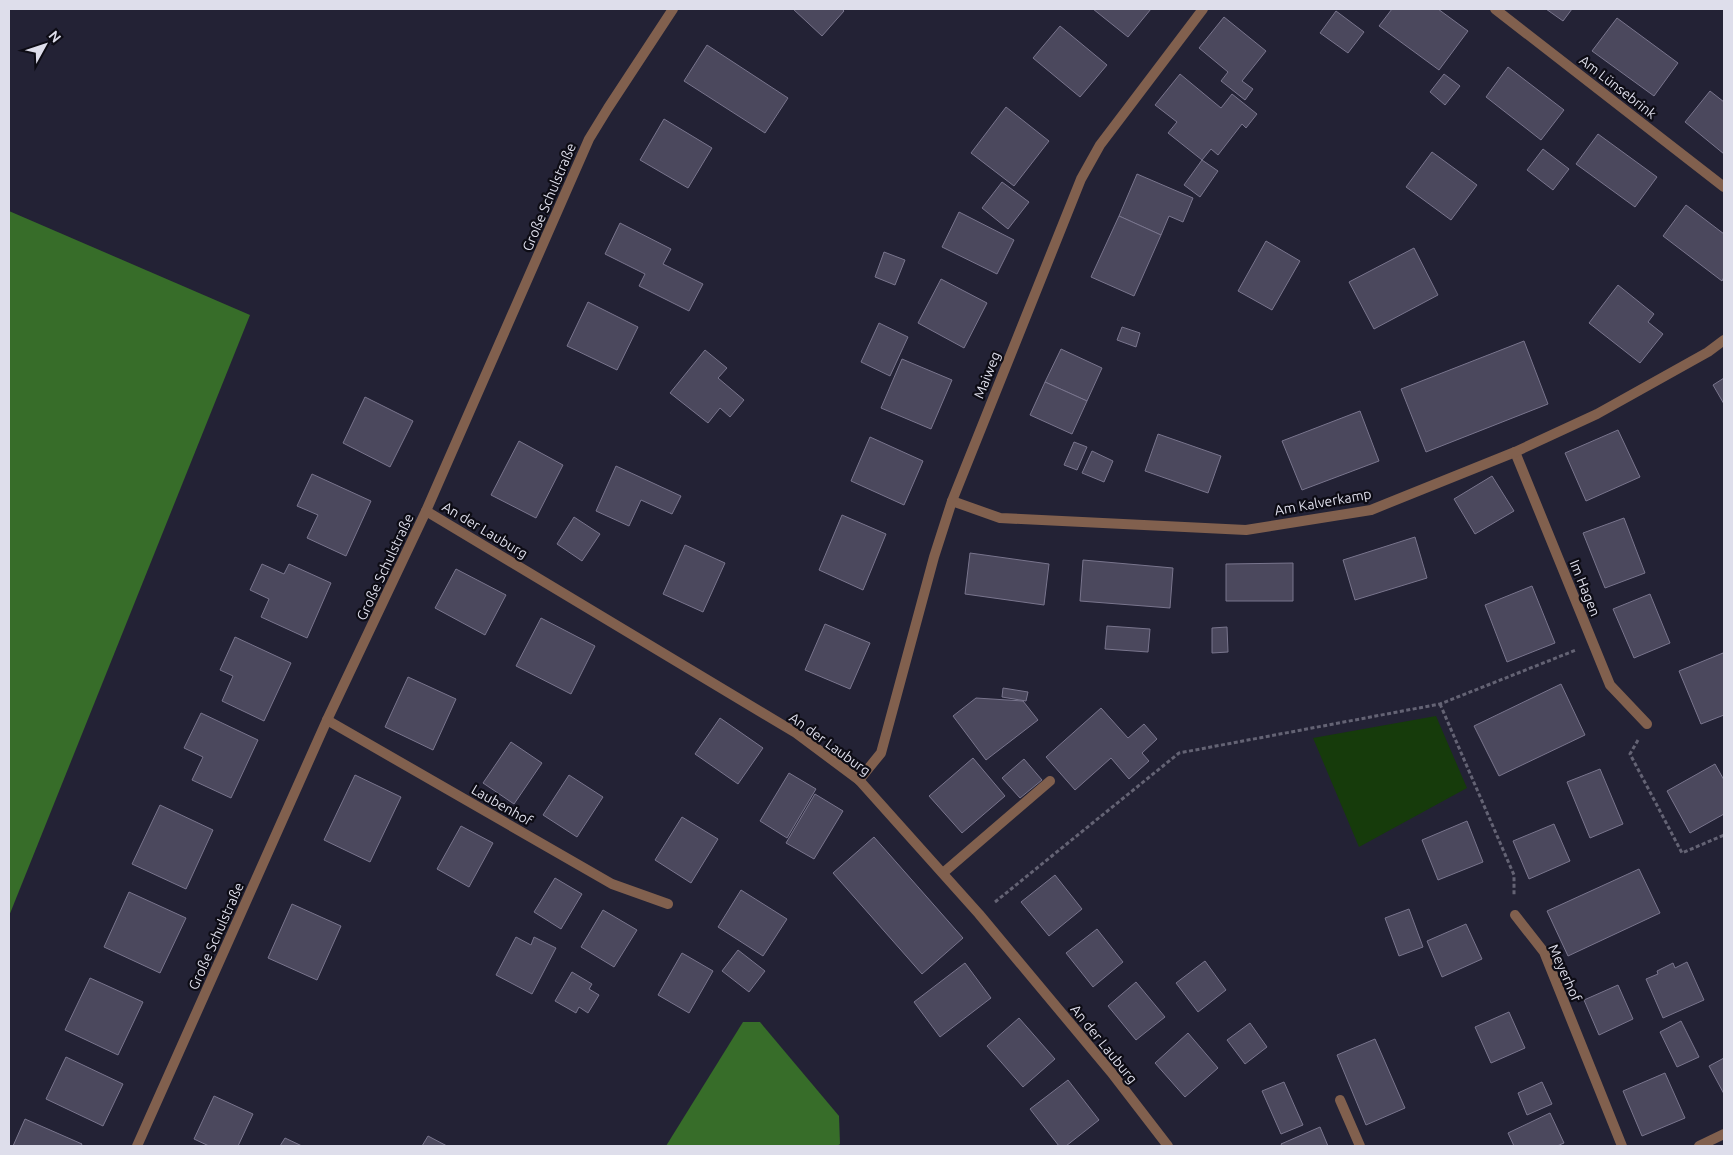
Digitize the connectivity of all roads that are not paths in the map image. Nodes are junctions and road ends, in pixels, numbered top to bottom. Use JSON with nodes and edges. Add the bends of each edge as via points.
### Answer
{"nodes":[{"id":1,"x":673,"y":9,"type":"edge"},
{"id":2,"x":1203,"y":9,"type":"edge"},
{"id":3,"x":1495,"y":9,"type":"edge"},
{"id":4,"x":1724,"y":187,"type":"edge"},
{"id":5,"x":1724,"y":340,"type":"edge"},
{"id":6,"x":1515,"y":452,"type":"junction"},
{"id":7,"x":952,"y":501,"type":"junction"},
{"id":8,"x":426,"y":511,"type":"junction"},
{"id":9,"x":328,"y":720,"type":"junction"},
{"id":10,"x":1647,"y":724,"type":"road end"},
{"id":11,"x":859,"y":780,"type":"junction"},
{"id":12,"x":1050,"y":781,"type":"dead end"},
{"id":13,"x":943,"y":873,"type":"junction"},
{"id":14,"x":668,"y":904,"type":"dead end"},
{"id":15,"x":1515,"y":916,"type":"road end"},
{"id":16,"x":1340,"y":1100,"type":"dead end"},
{"id":17,"x":1724,"y":1134,"type":"edge"},
{"id":18,"x":139,"y":1146,"type":"edge"},
{"id":19,"x":1168,"y":1146,"type":"edge"},
{"id":20,"x":1360,"y":1146,"type":"edge"},
{"id":21,"x":1622,"y":1146,"type":"edge"},
{"id":22,"x":1699,"y":1146,"type":"edge"}],
"edges":[{"from":1,"to":8,"type":"street","name":"Große Schulstraße","via":[[590,138]]},
{"from":2,"to":7,"type":"street","name":"Maiweg","via":[[1100,146],[1081,179]]},
{"from":3,"to":4,"type":"street","name":"Am Lünsebrink"},
{"from":5,"to":6,"type":"street","name":"Am Kalverkamp","via":[[1597,414]]},
{"from":6,"to":7,"type":"street","name":"Am Kalverkamp","via":[[1371,510],[1246,530],[1000,518]]},
{"from":6,"to":10,"type":"street","name":"Im Hagen","via":[[1610,685]]},
{"from":7,"to":11,"type":"street","name":"Maiweg","via":[[881,753]]},
{"from":8,"to":9,"type":"street","name":"Große Schulstraße"},
{"from":8,"to":11,"type":"street","name":"An der Lauburg","via":[[796,733]]},
{"from":9,"to":14,"type":"street","name":"Laubenhof","via":[[612,884]]},
{"from":9,"to":18,"type":"street","name":"Große Schulstraße"},
{"from":11,"to":13,"type":"street","name":"An der Lauburg"},
{"from":12,"to":13,"type":"street"},
{"from":13,"to":19,"type":"street","name":"An der Lauburg","via":[[1111,1072]]},
{"from":15,"to":21,"type":"street","name":"Meyerhof","via":[[1544,952]]},
{"from":16,"to":20,"type":"street"},
{"from":17,"to":22,"type":"street"}]}
